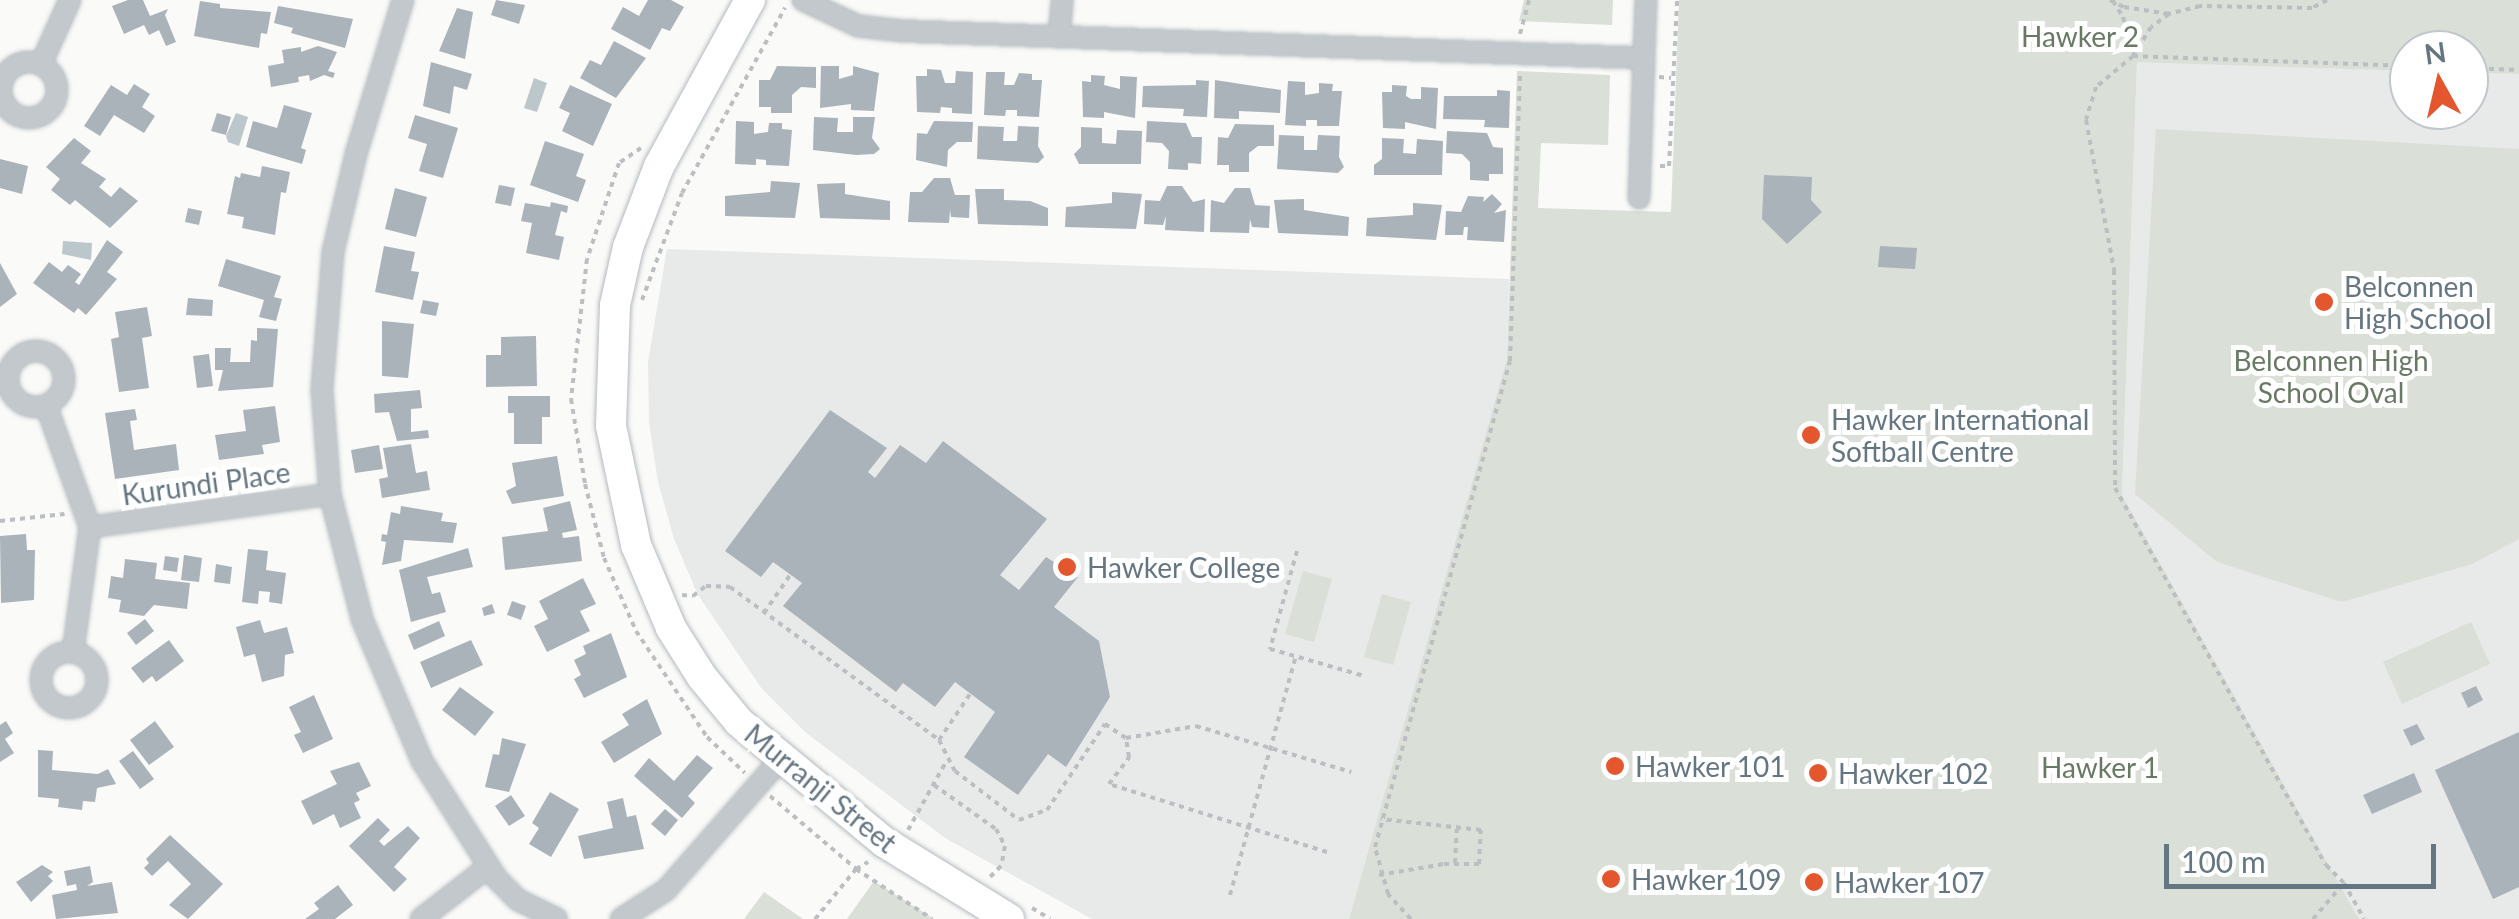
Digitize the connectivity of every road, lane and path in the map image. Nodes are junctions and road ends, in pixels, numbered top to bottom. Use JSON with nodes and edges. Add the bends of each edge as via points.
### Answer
{"nodes":[{"id":1,"x":70,"y":0,"type":"edge"},
{"id":2,"x":403,"y":0,"type":"edge"},
{"id":3,"x":750,"y":0,"type":"edge"},
{"id":4,"x":790,"y":0,"type":"edge"},
{"id":5,"x":803,"y":0,"type":"edge"},
{"id":6,"x":1062,"y":0,"type":"edge"},
{"id":7,"x":1529,"y":0,"type":"edge"},
{"id":8,"x":1646,"y":0,"type":"edge"},
{"id":9,"x":1678,"y":0,"type":"edge"},
{"id":10,"x":2327,"y":0,"type":"edge"},
{"id":11,"x":2112,"y":1,"type":"edge"},
{"id":12,"x":2169,"y":14,"type":"junction"},
{"id":13,"x":1059,"y":37,"type":"junction"},
{"id":14,"x":1521,"y":54,"type":"junction"},
{"id":15,"x":2133,"y":56,"type":"junction"},
{"id":16,"x":1644,"y":58,"type":"junction"},
{"id":17,"x":754,"y":62,"type":"junction"},
{"id":18,"x":40,"y":64,"type":"dead end"},
{"id":19,"x":2389,"y":65,"type":"edge"},
{"id":20,"x":2489,"y":69,"type":"edge"},
{"id":21,"x":2519,"y":70,"type":"edge"},
{"id":22,"x":742,"y":71,"type":"dead end"},
{"id":23,"x":730,"y":92,"type":"dead end"},
{"id":24,"x":730,"y":104,"type":"junction"},
{"id":25,"x":646,"y":144,"type":"dead end"},
{"id":26,"x":1640,"y":167,"type":"junction"},
{"id":27,"x":1639,"y":198,"type":"dead end"},
{"id":28,"x":636,"y":314,"type":"dead end"},
{"id":29,"x":46,"y":406,"type":"dead end"},
{"id":30,"x":330,"y":494,"type":"junction"},
{"id":31,"x":87,"y":520,"type":"junction"},
{"id":32,"x":0,"y":521,"type":"edge"},
{"id":33,"x":1297,"y":551,"type":"dead end"},
{"id":34,"x":790,"y":574,"type":"dead end"},
{"id":35,"x":687,"y":611,"type":"dead end"},
{"id":36,"x":764,"y":613,"type":"junction"},
{"id":37,"x":72,"y":652,"type":"dead end"},
{"id":38,"x":1296,"y":656,"type":"junction"},
{"id":39,"x":1364,"y":676,"type":"dead end"},
{"id":40,"x":970,"y":694,"type":"dead end"},
{"id":41,"x":1126,"y":738,"type":"junction"},
{"id":42,"x":940,"y":740,"type":"junction"},
{"id":43,"x":1271,"y":748,"type":"junction"},
{"id":44,"x":948,"y":758,"type":"junction"},
{"id":45,"x":780,"y":760,"type":"junction"},
{"id":46,"x":1352,"y":772,"type":"dead end"},
{"id":47,"x":758,"y":785,"type":"junction"},
{"id":48,"x":934,"y":785,"type":"junction"},
{"id":49,"x":1381,"y":819,"type":"junction"},
{"id":50,"x":1250,"y":826,"type":"junction"},
{"id":51,"x":1456,"y":829,"type":"junction"},
{"id":52,"x":884,"y":842,"type":"junction"},
{"id":53,"x":1327,"y":852,"type":"dead end"},
{"id":54,"x":1454,"y":864,"type":"junction"},
{"id":55,"x":488,"y":867,"type":"junction"},
{"id":56,"x":856,"y":869,"type":"junction"},
{"id":57,"x":1380,"y":875,"type":"junction"},
{"id":58,"x":983,"y":881,"type":"dead end"},
{"id":59,"x":2344,"y":883,"type":"junction"},
{"id":60,"x":1230,"y":895,"type":"dead end"},
{"id":61,"x":421,"y":919,"type":"edge"},
{"id":62,"x":557,"y":919,"type":"edge"},
{"id":63,"x":620,"y":919,"type":"edge"},
{"id":64,"x":815,"y":919,"type":"edge"},
{"id":65,"x":932,"y":919,"type":"edge"},
{"id":66,"x":1009,"y":919,"type":"edge"},
{"id":67,"x":1411,"y":919,"type":"edge"},
{"id":68,"x":2313,"y":919,"type":"edge"},
{"id":69,"x":2364,"y":919,"type":"edge"}],
"edges":[{"from":1,"to":18,"type":"street"},
{"from":2,"to":30,"type":"street","via":[[333,252],[322,390]]},
{"from":3,"to":45,"type":"street","name":"Murranji Street","via":[[636,219],[615,305],[610,396],[620,486],[658,601],[702,677]]},
{"from":4,"to":17,"type":"path"},
{"from":5,"to":13,"type":"street","via":[[874,29]]},
{"from":6,"to":13,"type":"street"},
{"from":7,"to":14,"type":"path"},
{"from":8,"to":16,"type":"street"},
{"from":9,"to":26,"type":"path","via":[[1669,166]]},
{"from":10,"to":12,"type":"path","via":[[2312,8],[2200,6]]},
{"from":11,"to":12,"type":"path"},
{"from":11,"to":15,"type":"path"},
{"from":12,"to":15,"type":"path"},
{"from":13,"to":14,"type":"street"},
{"from":14,"to":16,"type":"street"},
{"from":14,"to":49,"type":"path","via":[[1510,362]]},
{"from":15,"to":19,"type":"path"},
{"from":15,"to":59,"type":"path","via":[[2096,87],[2086,120],[2114,270],[2116,488],[2326,865]]},
{"from":16,"to":26,"type":"street"},
{"from":17,"to":22,"type":"path"},
{"from":17,"to":24,"type":"path"},
{"from":20,"to":21,"type":"path"},
{"from":23,"to":24,"type":"path"},
{"from":24,"to":28,"type":"path","via":[[682,193]]},
{"from":25,"to":47,"type":"path","via":[[620,162],[587,258],[572,399],[585,484],[604,558],[636,631],[707,737]]},
{"from":26,"to":27,"type":"street"},
{"from":29,"to":31,"type":"street","name":"Kurundi Place"},
{"from":30,"to":31,"type":"street","name":"Kurundi Place"},
{"from":30,"to":55,"type":"street","via":[[362,619],[399,715]]},
{"from":31,"to":32,"type":"path"},
{"from":31,"to":37,"type":"street","name":"Kurundi Place"},
{"from":33,"to":38,"type":"path","via":[[1270,649]]},
{"from":34,"to":36,"type":"path"},
{"from":35,"to":36,"type":"path","via":[[678,595],[694,596],[706,586],[730,587]]},
{"from":36,"to":42,"type":"path"},
{"from":38,"to":39,"type":"path"},
{"from":38,"to":43,"type":"path"},
{"from":40,"to":42,"type":"path"},
{"from":41,"to":43,"type":"path","via":[[1196,726]]},
{"from":41,"to":44,"type":"path","via":[[1105,724],[1048,810],[1019,820]]},
{"from":41,"to":50,"type":"path","via":[[1129,756],[1109,784]]},
{"from":42,"to":44,"type":"path"},
{"from":43,"to":46,"type":"path"},
{"from":43,"to":50,"type":"path"},
{"from":44,"to":48,"type":"path"},
{"from":45,"to":47,"type":"street"},
{"from":45,"to":52,"type":"street","name":"Murranji Street"},
{"from":47,"to":56,"type":"path"},
{"from":47,"to":63,"type":"street","via":[[666,890]]},
{"from":48,"to":52,"type":"path","via":[[905,834],[894,826]]},
{"from":48,"to":58,"type":"path","via":[[996,830],[1005,846],[994,878]]},
{"from":49,"to":51,"type":"path"},
{"from":49,"to":57,"type":"path","via":[[1375,847]]},
{"from":50,"to":53,"type":"path"},
{"from":50,"to":60,"type":"path"},
{"from":51,"to":54,"type":"path"},
{"from":51,"to":54,"type":"path","via":[[1480,830],[1480,847],[1479,864]]},
{"from":52,"to":56,"type":"path"},
{"from":52,"to":66,"type":"street","name":"Murranji Street"},
{"from":54,"to":57,"type":"path"},
{"from":55,"to":61,"type":"street"},
{"from":55,"to":62,"type":"street","via":[[518,900]]},
{"from":56,"to":64,"type":"path"},
{"from":56,"to":65,"type":"path"},
{"from":57,"to":67,"type":"path"},
{"from":59,"to":68,"type":"path"},
{"from":59,"to":69,"type":"path"}]}
